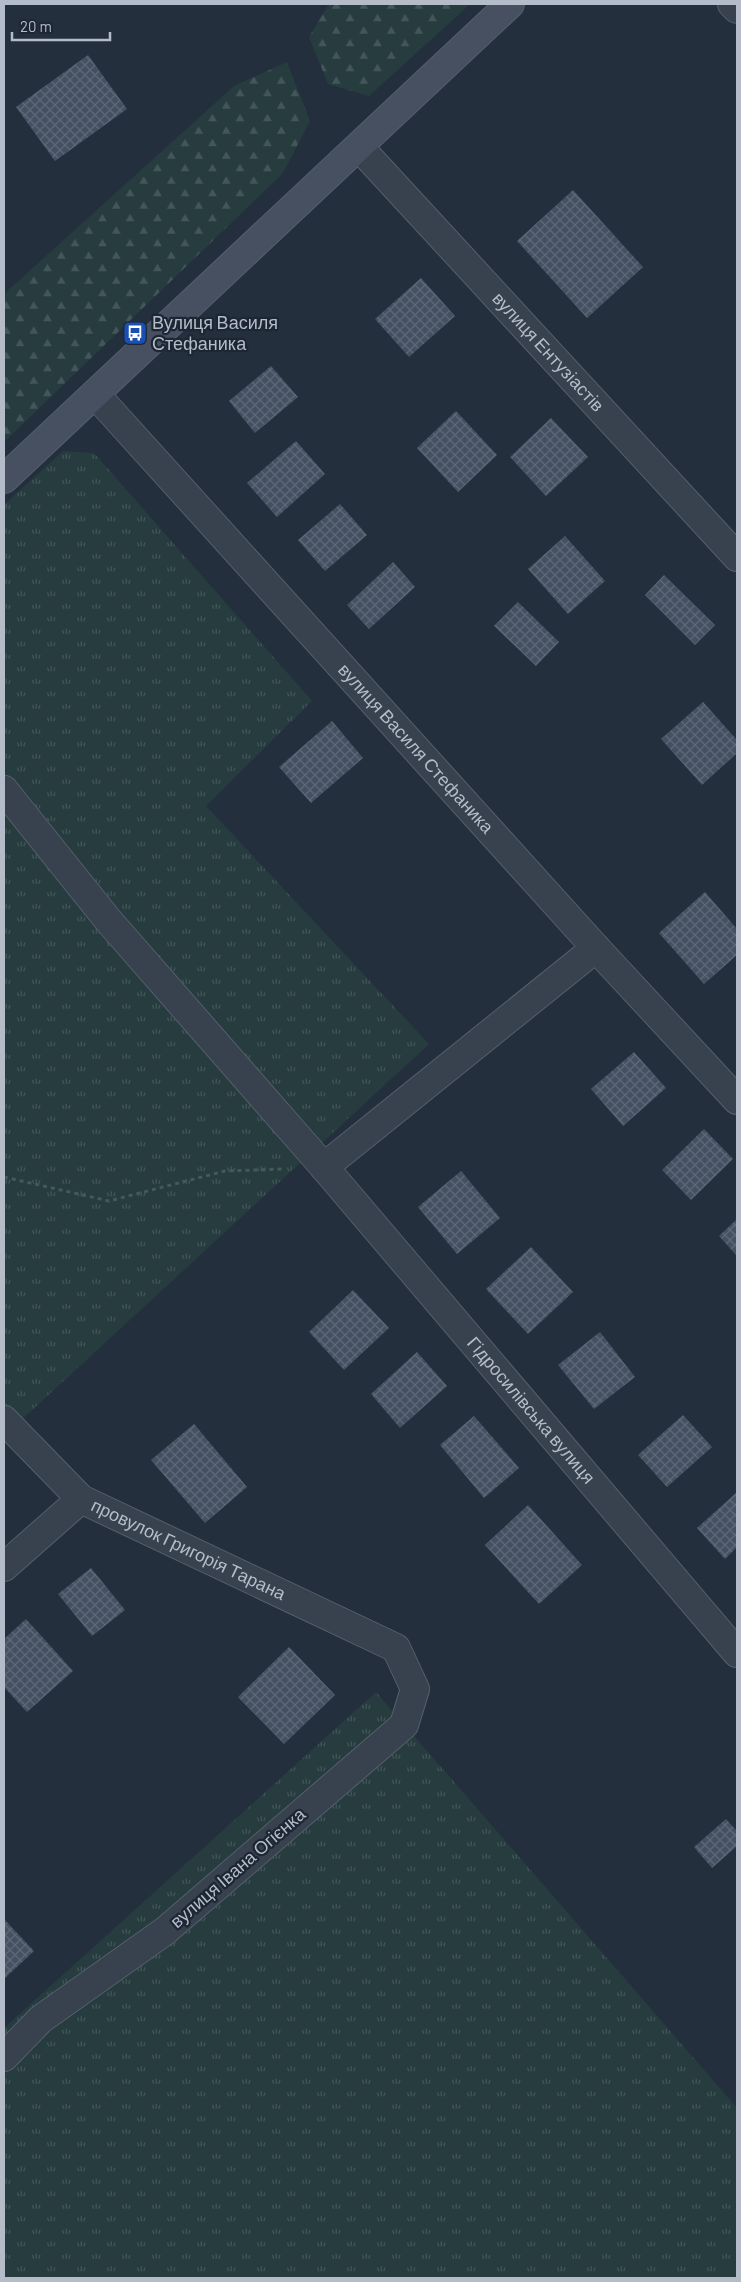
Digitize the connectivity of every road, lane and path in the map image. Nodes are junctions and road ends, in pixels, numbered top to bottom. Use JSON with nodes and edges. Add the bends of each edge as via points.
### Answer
{"nodes":[{"id":1,"x":510,"y":4,"type":"edge"},
{"id":2,"x":732,"y":4,"type":"edge"},
{"id":3,"x":737,"y":9,"type":"edge"},
{"id":4,"x":359,"y":147,"type":"junction"},
{"id":5,"x":95,"y":394,"type":"junction"},
{"id":6,"x":4,"y":479,"type":"edge"},
{"id":7,"x":737,"y":557,"type":"edge"},
{"id":8,"x":4,"y":790,"type":"edge"},
{"id":9,"x":596,"y":948,"type":"junction"},
{"id":10,"x":737,"y":1100,"type":"edge"},
{"id":11,"x":324,"y":1167,"type":"junction"},
{"id":12,"x":4,"y":1177,"type":"edge"},
{"id":13,"x":4,"y":1420,"type":"edge"},
{"id":14,"x":81,"y":1499,"type":"junction"},
{"id":15,"x":4,"y":1567,"type":"edge"},
{"id":16,"x":396,"y":1648,"type":"joint"},
{"id":17,"x":737,"y":1653,"type":"edge"},
{"id":18,"x":4,"y":2057,"type":"edge"}],
"edges":[{"from":1,"to":4,"type":"street"},
{"from":2,"to":3,"type":"street"},
{"from":4,"to":5,"type":"street"},
{"from":4,"to":7,"type":"street","name":"вулиця Ентузіастів"},
{"from":5,"to":6,"type":"street"},
{"from":5,"to":9,"type":"street","name":"вулиця Василя Стефаника"},
{"from":8,"to":11,"type":"street","name":"Гідросилівська вулиця","via":[[108,920]]},
{"from":9,"to":10,"type":"street","name":"вулиця Василя Стефаника"},
{"from":9,"to":11,"type":"street"},
{"from":11,"to":12,"type":"path","via":[[225,1171],[109,1201]]},
{"from":11,"to":17,"type":"street","name":"Гідросилівська вулиця"},
{"from":13,"to":14,"type":"street","name":"провулок Григорія Тарана"},
{"from":14,"to":15,"type":"street"},
{"from":14,"to":16,"type":"street","name":"провулок Григорія Тарана"},
{"from":16,"to":18,"type":"street","name":"вулиця Івана Огієнка","via":[[415,1689],[404,1724],[164,1932],[41,2019]]}]}
